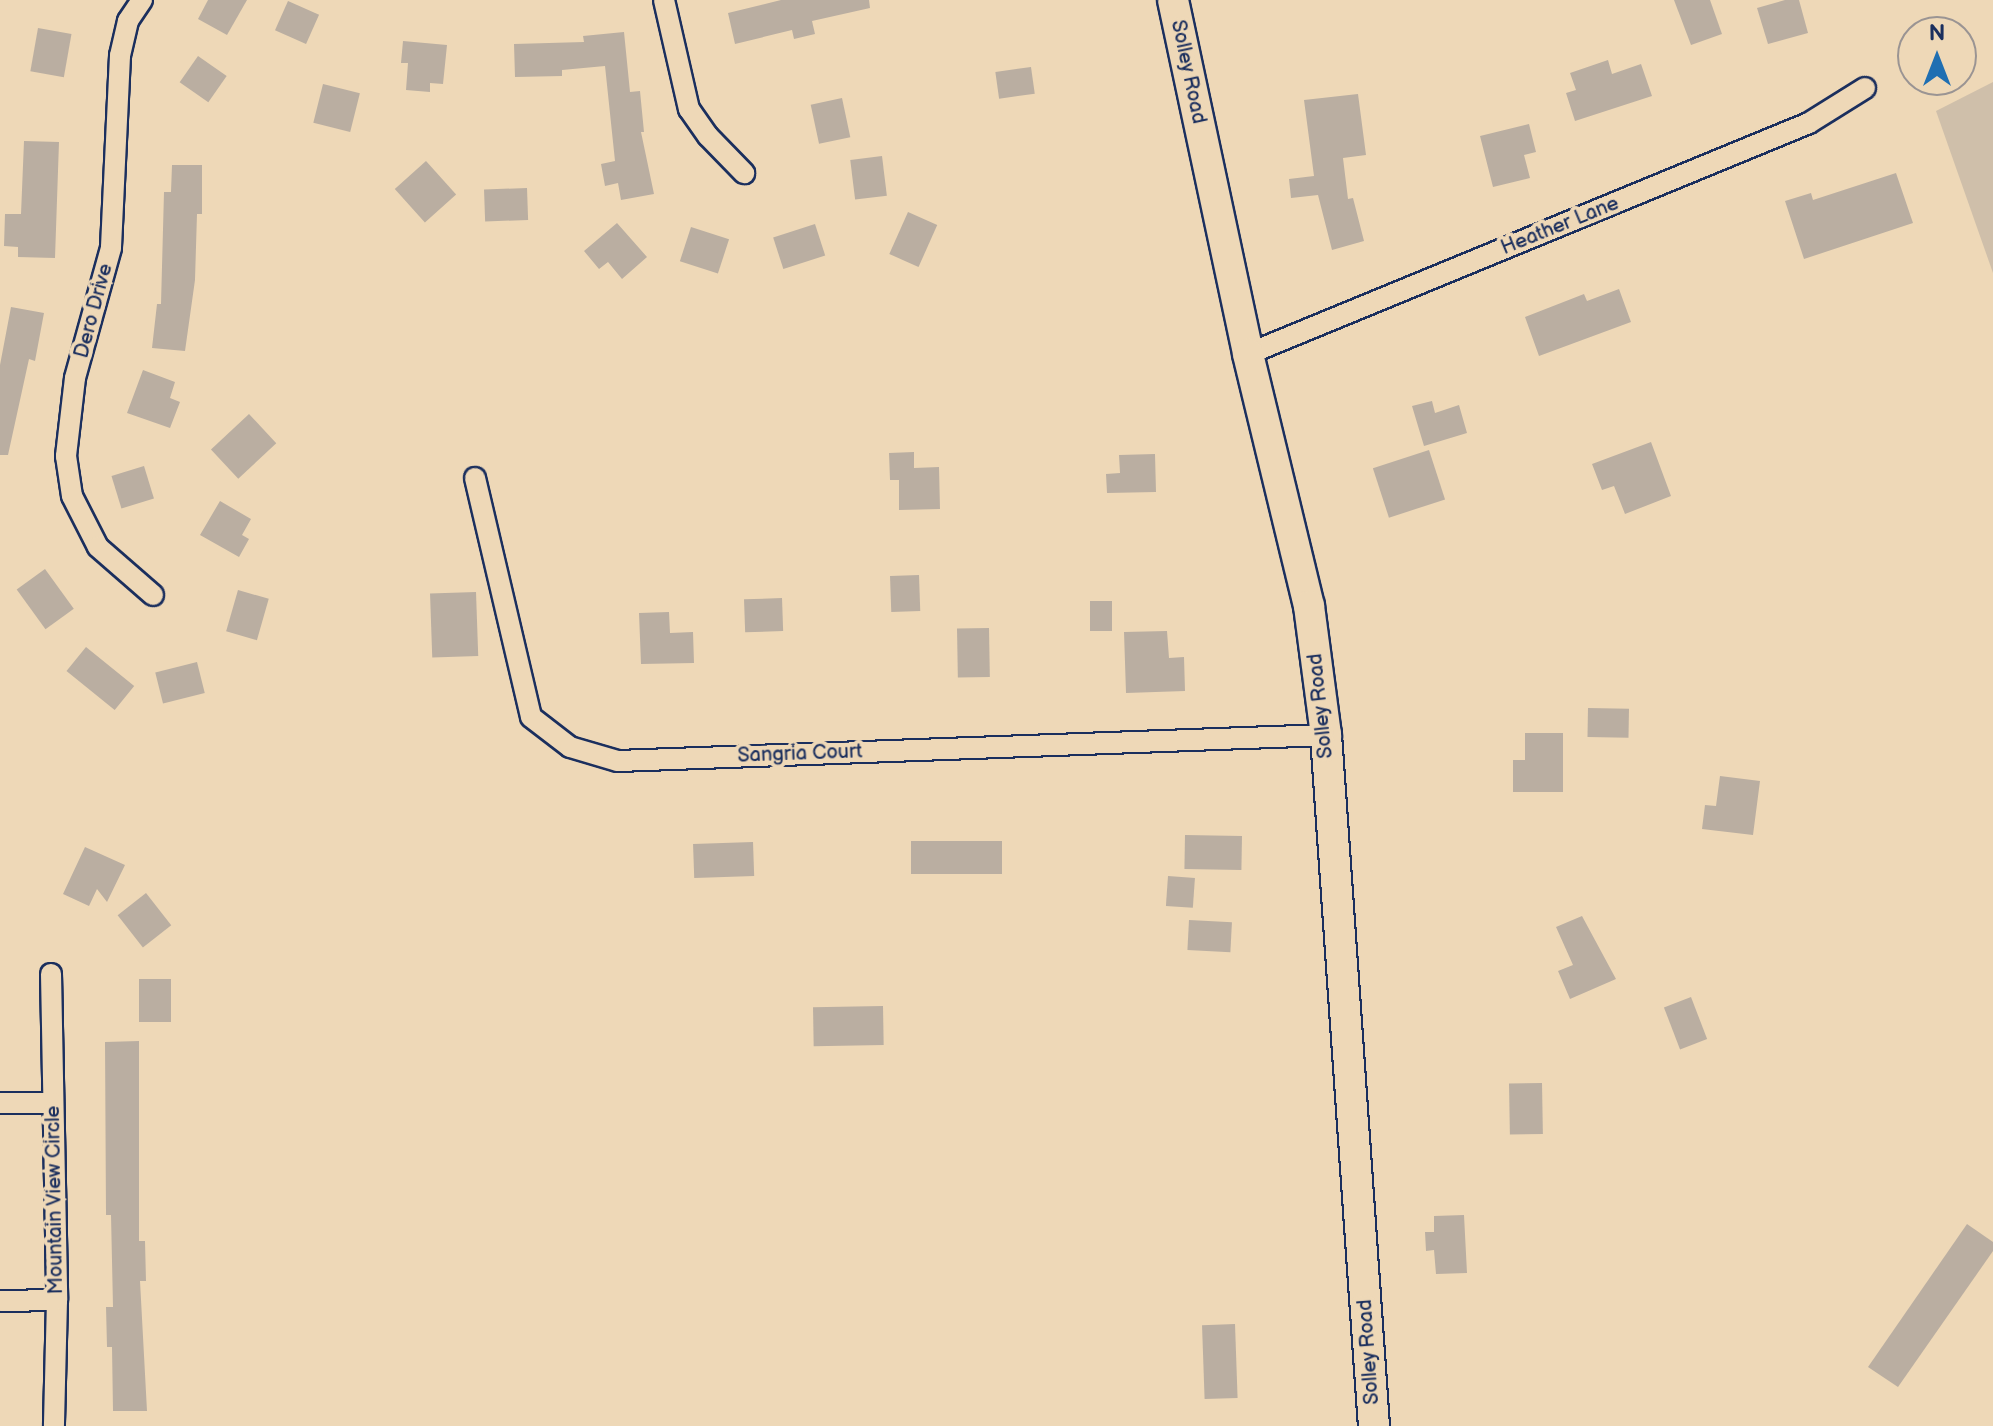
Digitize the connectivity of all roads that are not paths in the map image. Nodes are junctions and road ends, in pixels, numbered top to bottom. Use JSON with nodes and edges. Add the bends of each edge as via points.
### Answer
{"nodes":[{"id":1,"x":142,"y":0,"type":"edge"},
{"id":2,"x":664,"y":0,"type":"edge"},
{"id":3,"x":1173,"y":0,"type":"edge"},
{"id":4,"x":1865,"y":88,"type":"dead end"},
{"id":5,"x":744,"y":173,"type":"dead end"},
{"id":6,"x":1248,"y":354,"type":"junction"},
{"id":7,"x":475,"y":478,"type":"dead end"},
{"id":8,"x":153,"y":595,"type":"dead end"},
{"id":9,"x":1326,"y":735,"type":"junction"},
{"id":10,"x":51,"y":974,"type":"dead end"},
{"id":11,"x":0,"y":1103,"type":"edge"},
{"id":12,"x":53,"y":1103,"type":"junction"},
{"id":13,"x":57,"y":1300,"type":"junction"},
{"id":14,"x":0,"y":1301,"type":"edge"},
{"id":15,"x":54,"y":1426,"type":"edge"},
{"id":16,"x":1374,"y":1426,"type":"edge"}],
"edges":[{"from":1,"to":8,"type":"street","name":"Dero Drive","via":[[128,21],[120,56],[111,248],[75,378],[66,456],[72,496],[98,547]]},
{"from":2,"to":5,"type":"street","via":[[689,109]]},
{"from":3,"to":6,"type":"main road","name":"Solley Road"},
{"from":4,"to":6,"type":"street","name":"Heather Lane","via":[[1809,123]]},
{"from":6,"to":9,"type":"main road","name":"Solley Road","via":[[1309,606]]},
{"from":7,"to":9,"type":"street","name":"Sangria Court","via":[[531,717],[570,747],[618,761]]},
{"from":9,"to":16,"type":"main road","name":"Solley Road"},
{"from":10,"to":12,"type":"street","name":"Mountain View Circle"},
{"from":11,"to":12,"type":"street"},
{"from":12,"to":13,"type":"street","name":"Mountain View Circle"},
{"from":13,"to":14,"type":"street"},
{"from":13,"to":15,"type":"street","name":"Mountain View Circle"}]}
